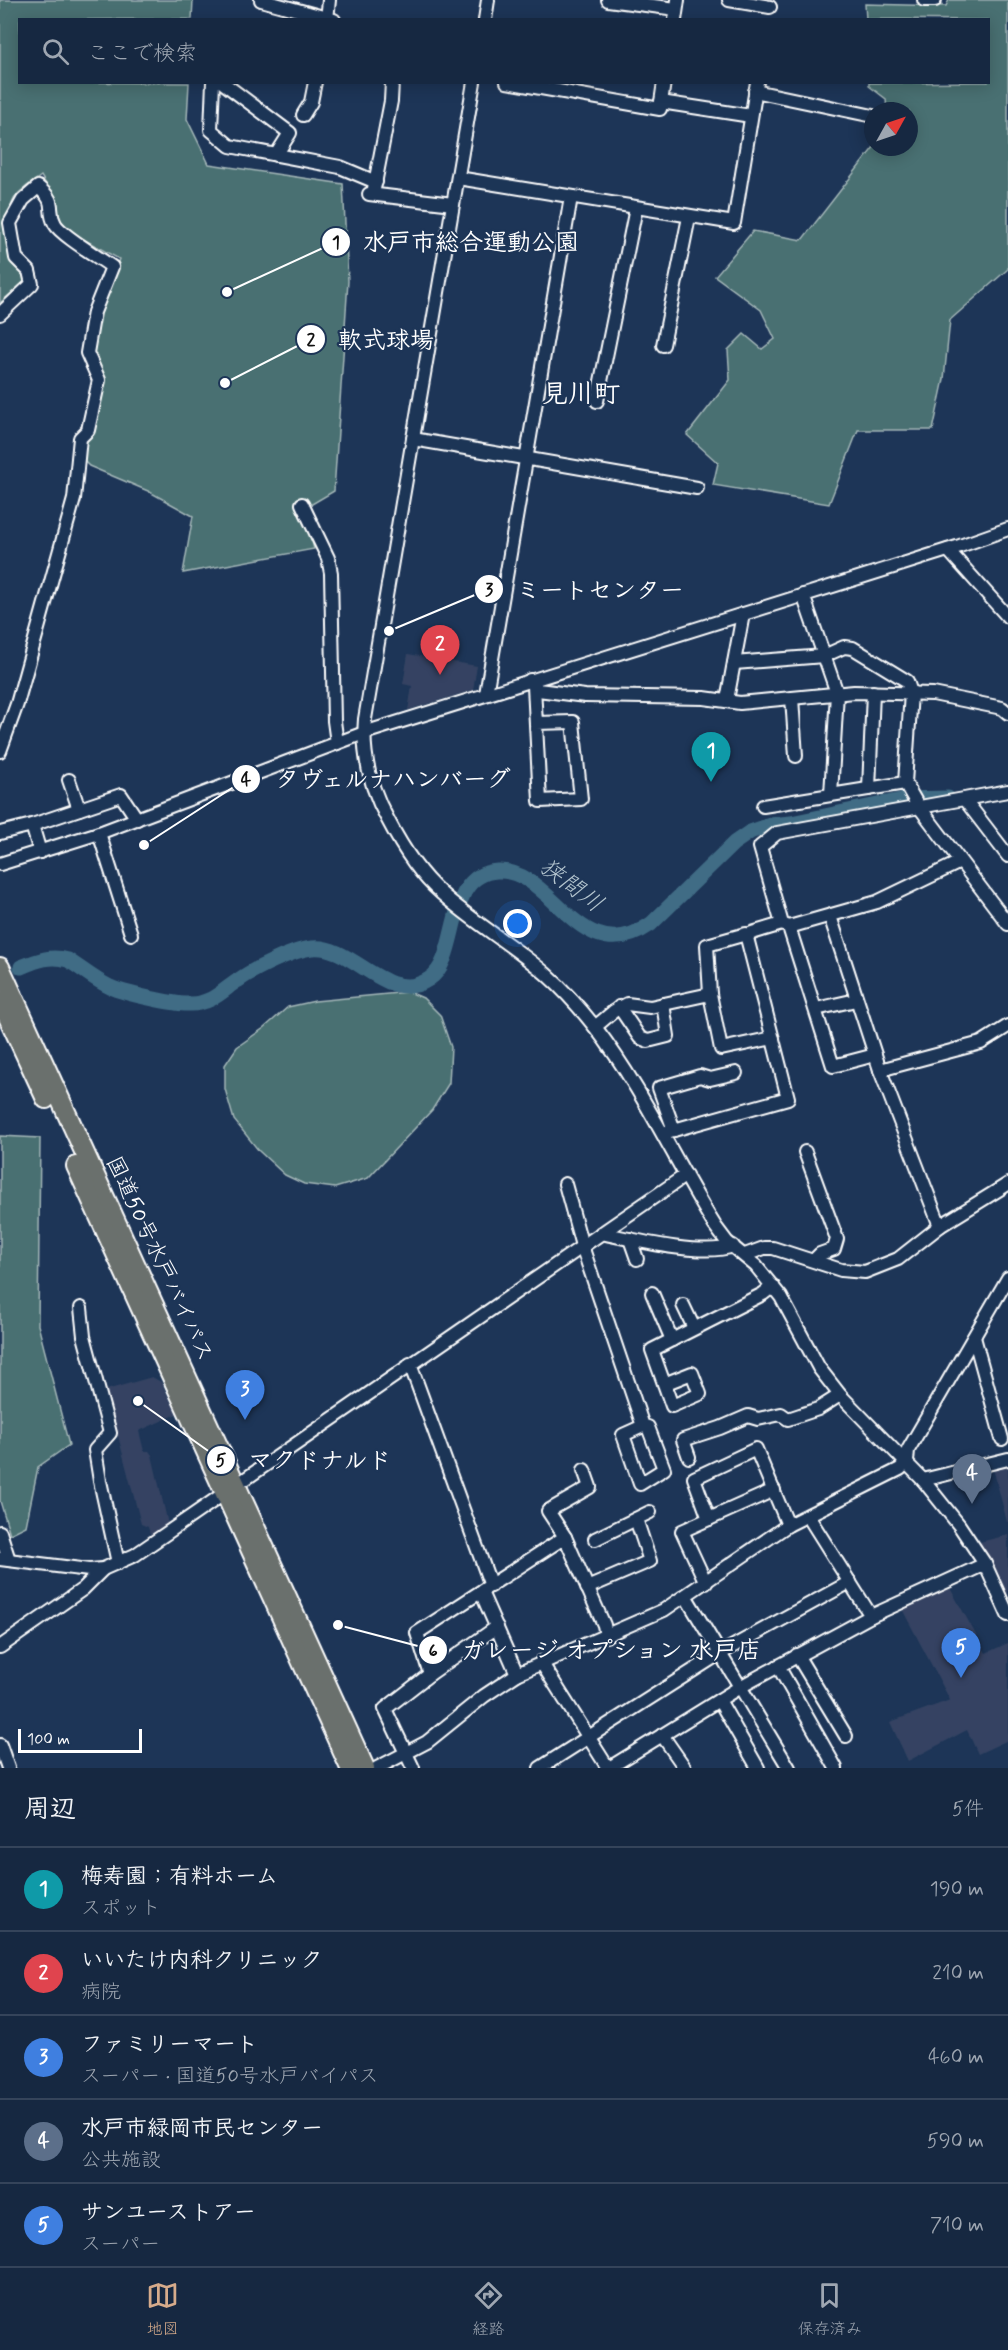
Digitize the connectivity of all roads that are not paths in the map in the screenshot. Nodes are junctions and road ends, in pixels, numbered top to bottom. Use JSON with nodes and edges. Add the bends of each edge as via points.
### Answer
{"nodes":[{"id":1,"x":261,"y":0,"type":"edge"},
{"id":2,"x":329,"y":0,"type":"edge"},
{"id":3,"x":488,"y":0,"type":"edge"},
{"id":4,"x":608,"y":0,"type":"edge"},
{"id":5,"x":729,"y":0,"type":"edge"},
{"id":6,"x":924,"y":0,"type":"edge"},
{"id":7,"x":935,"y":0,"type":"edge"},
{"id":8,"x":652,"y":3,"type":"edge"},
{"id":9,"x":676,"y":9,"type":"edge"},
{"id":10,"x":770,"y":9,"type":"edge"},
{"id":11,"x":325,"y":18,"type":"edge"},
{"id":12,"x":329,"y":18,"type":"edge"},
{"id":13,"x":485,"y":18,"type":"edge"},
{"id":14,"x":213,"y":84,"type":"edge"},
{"id":15,"x":225,"y":84,"type":"edge"},
{"id":16,"x":315,"y":84,"type":"edge"},
{"id":17,"x":392,"y":84,"type":"edge"},
{"id":18,"x":474,"y":84,"type":"edge"},
{"id":19,"x":518,"y":84,"type":"edge"},
{"id":20,"x":664,"y":84,"type":"edge"},
{"id":21,"x":756,"y":87,"type":"edge"},
{"id":22,"x":661,"y":102,"type":"junction"},
{"id":23,"x":303,"y":114,"type":"dead end"},
{"id":24,"x":864,"y":114,"type":"edge"},
{"id":25,"x":751,"y":116,"type":"junction"},
{"id":26,"x":276,"y":155,"type":"junction"},
{"id":27,"x":458,"y":178,"type":"junction"},
{"id":28,"x":372,"y":190,"type":"junction"},
{"id":29,"x":571,"y":197,"type":"junction"},
{"id":30,"x":453,"y":204,"type":"junction"},
{"id":31,"x":636,"y":208,"type":"junction"},
{"id":32,"x":689,"y":216,"type":"junction"},
{"id":33,"x":0,"y":314,"type":"edge"},
{"id":34,"x":663,"y":345,"type":"dead end"},
{"id":35,"x":597,"y":401,"type":"dead end"},
{"id":36,"x":413,"y":439,"type":"junction"},
{"id":37,"x":526,"y":457,"type":"junction"},
{"id":38,"x":697,"y":488,"type":"dead end"},
{"id":39,"x":302,"y":504,"type":"dead end"},
{"id":40,"x":1008,"y":529,"type":"edge"},
{"id":41,"x":948,"y":550,"type":"junction"},
{"id":42,"x":803,"y":595,"type":"junction"},
{"id":43,"x":743,"y":614,"type":"junction"},
{"id":44,"x":1008,"y":617,"type":"edge"},
{"id":45,"x":824,"y":656,"type":"junction"},
{"id":46,"x":734,"y":663,"type":"junction"},
{"id":47,"x":532,"y":683,"type":"junction"},
{"id":48,"x":873,"y":692,"type":"junction"},
{"id":49,"x":837,"y":693,"type":"junction"},
{"id":50,"x":910,"y":693,"type":"junction"},
{"id":51,"x":486,"y":694,"type":"junction"},
{"id":52,"x":792,"y":698,"type":"junction"},
{"id":53,"x":727,"y":700,"type":"junction"},
{"id":54,"x":1008,"y":713,"type":"edge"},
{"id":55,"x":536,"y":723,"type":"junction"},
{"id":56,"x":364,"y":733,"type":"junction"},
{"id":57,"x":337,"y":743,"type":"junction"},
{"id":58,"x":0,"y":751,"type":"edge"},
{"id":59,"x":796,"y":756,"type":"dead end"},
{"id":60,"x":69,"y":780,"type":"dead end"},
{"id":61,"x":907,"y":786,"type":"junction"},
{"id":62,"x":868,"y":789,"type":"junction"},
{"id":63,"x":1008,"y":791,"type":"edge"},
{"id":64,"x":831,"y":795,"type":"junction"},
{"id":65,"x":965,"y":800,"type":"junction"},
{"id":66,"x":763,"y":806,"type":"dead end"},
{"id":67,"x":918,"y":806,"type":"junction"},
{"id":68,"x":79,"y":809,"type":"junction"},
{"id":69,"x":136,"y":819,"type":"junction"},
{"id":70,"x":32,"y":825,"type":"junction"},
{"id":71,"x":0,"y":833,"type":"edge"},
{"id":72,"x":99,"y":833,"type":"junction"},
{"id":73,"x":40,"y":852,"type":"junction"},
{"id":74,"x":1008,"y":856,"type":"edge"},
{"id":75,"x":960,"y":862,"type":"junction"},
{"id":76,"x":0,"y":864,"type":"edge"},
{"id":77,"x":830,"y":916,"type":"junction"},
{"id":78,"x":1008,"y":924,"type":"edge"},
{"id":79,"x":786,"y":926,"type":"junction"},
{"id":80,"x":752,"y":933,"type":"dead end"},
{"id":81,"x":131,"y":934,"type":"dead end"},
{"id":82,"x":0,"y":967,"type":"edge"},
{"id":83,"x":710,"y":994,"type":"junction"},
{"id":84,"x":856,"y":1000,"type":"junction"},
{"id":85,"x":1,"y":1004,"type":"edge"},
{"id":86,"x":663,"y":1004,"type":"junction"},
{"id":87,"x":619,"y":1007,"type":"junction"},
{"id":88,"x":816,"y":1009,"type":"junction"},
{"id":89,"x":1008,"y":1026,"type":"edge"},
{"id":90,"x":595,"y":1027,"type":"junction"},
{"id":91,"x":773,"y":1038,"type":"junction"},
{"id":92,"x":875,"y":1055,"type":"junction"},
{"id":93,"x":879,"y":1070,"type":"junction"},
{"id":94,"x":736,"y":1073,"type":"dead end"},
{"id":95,"x":669,"y":1131,"type":"junction"},
{"id":96,"x":805,"y":1152,"type":"dead end"},
{"id":97,"x":686,"y":1175,"type":"junction"},
{"id":98,"x":565,"y":1184,"type":"dead end"},
{"id":99,"x":1008,"y":1184,"type":"edge"},
{"id":100,"x":940,"y":1226,"type":"junction"},
{"id":101,"x":601,"y":1233,"type":"junction"},
{"id":102,"x":630,"y":1239,"type":"junction"},
{"id":103,"x":582,"y":1246,"type":"junction"},
{"id":104,"x":733,"y":1246,"type":"junction"},
{"id":105,"x":745,"y":1255,"type":"junction"},
{"id":106,"x":637,"y":1259,"type":"dead end"},
{"id":107,"x":814,"y":1260,"type":"junction"},
{"id":108,"x":1008,"y":1278,"type":"edge"},
{"id":109,"x":773,"y":1286,"type":"junction"},
{"id":110,"x":652,"y":1293,"type":"dead end"},
{"id":111,"x":683,"y":1305,"type":"dead end"},
{"id":112,"x":81,"y":1308,"type":"dead end"},
{"id":113,"x":694,"y":1328,"type":"junction"},
{"id":114,"x":974,"y":1337,"type":"junction"},
{"id":115,"x":672,"y":1340,"type":"junction"},
{"id":116,"x":410,"y":1364,"type":"junction"},
{"id":117,"x":664,"y":1384,"type":"dead end"},
{"id":118,"x":840,"y":1395,"type":"junction"},
{"id":119,"x":643,"y":1426,"type":"junction"},
{"id":120,"x":1002,"y":1439,"type":"dead end"},
{"id":121,"x":689,"y":1457,"type":"dead end"},
{"id":122,"x":1008,"y":1460,"type":"edge"},
{"id":123,"x":907,"y":1462,"type":"junction"},
{"id":124,"x":584,"y":1470,"type":"dead end"},
{"id":125,"x":923,"y":1480,"type":"junction"},
{"id":126,"x":230,"y":1489,"type":"junction"},
{"id":127,"x":774,"y":1490,"type":"junction"},
{"id":128,"x":650,"y":1512,"type":"dead end"},
{"id":129,"x":808,"y":1516,"type":"junction"},
{"id":130,"x":636,"y":1519,"type":"junction"},
{"id":131,"x":710,"y":1519,"type":"junction"},
{"id":132,"x":788,"y":1525,"type":"junction"},
{"id":133,"x":0,"y":1532,"type":"edge"},
{"id":134,"x":565,"y":1537,"type":"junction"},
{"id":135,"x":595,"y":1539,"type":"dead end"},
{"id":136,"x":4,"y":1560,"type":"edge"},
{"id":137,"x":118,"y":1563,"type":"junction"},
{"id":138,"x":985,"y":1564,"type":"junction"},
{"id":139,"x":103,"y":1569,"type":"junction"},
{"id":140,"x":850,"y":1582,"type":"junction"},
{"id":141,"x":706,"y":1583,"type":"junction"},
{"id":142,"x":587,"y":1588,"type":"junction"},
{"id":143,"x":486,"y":1589,"type":"junction"},
{"id":144,"x":686,"y":1597,"type":"junction"},
{"id":145,"x":1008,"y":1615,"type":"edge"},
{"id":146,"x":871,"y":1616,"type":"junction"},
{"id":147,"x":497,"y":1627,"type":"junction"},
{"id":148,"x":606,"y":1636,"type":"junction"},
{"id":149,"x":0,"y":1647,"type":"edge"},
{"id":150,"x":719,"y":1654,"type":"junction"},
{"id":151,"x":797,"y":1655,"type":"junction"},
{"id":152,"x":541,"y":1662,"type":"junction"},
{"id":153,"x":778,"y":1666,"type":"junction"},
{"id":154,"x":304,"y":1669,"type":"junction"},
{"id":155,"x":430,"y":1674,"type":"junction"},
{"id":156,"x":517,"y":1674,"type":"junction"},
{"id":157,"x":740,"y":1687,"type":"junction"},
{"id":158,"x":719,"y":1700,"type":"junction"},
{"id":159,"x":662,"y":1735,"type":"junction"},
{"id":160,"x":846,"y":1736,"type":"dead end"},
{"id":161,"x":588,"y":1737,"type":"junction"},
{"id":162,"x":0,"y":1745,"type":"edge"},
{"id":163,"x":406,"y":1754,"type":"junction"},
{"id":164,"x":613,"y":1767,"type":"edge"},
{"id":165,"x":8,"y":1768,"type":"edge"},
{"id":166,"x":337,"y":1768,"type":"edge"},
{"id":167,"x":350,"y":1768,"type":"edge"},
{"id":168,"x":365,"y":1768,"type":"edge"},
{"id":169,"x":377,"y":1768,"type":"edge"},
{"id":170,"x":413,"y":1768,"type":"edge"},
{"id":171,"x":540,"y":1768,"type":"edge"},
{"id":172,"x":686,"y":1768,"type":"edge"},
{"id":173,"x":759,"y":1768,"type":"edge"},
{"id":174,"x":789,"y":1768,"type":"edge"},
{"id":175,"x":836,"y":1768,"type":"edge"}],
"edges":[{"from":1,"to":11,"type":"street"},
{"from":2,"to":12,"type":"street"},
{"from":3,"to":13,"type":"street"},
{"from":4,"to":8,"type":"street"},
{"from":5,"to":10,"type":"street"},
{"from":6,"to":7,"type":"street"},
{"from":8,"to":9,"type":"street"},
{"from":14,"to":26,"type":"street","via":[[211,130],[230,146]]},
{"from":15,"to":26,"type":"street","via":[[290,133]]},
{"from":16,"to":23,"type":"street","via":[[311,102]]},
{"from":17,"to":28,"type":"street"},
{"from":18,"to":27,"type":"street"},
{"from":19,"to":22,"type":"street","via":[[660,109]]},
{"from":20,"to":22,"type":"street"},
{"from":21,"to":24,"type":"street"},
{"from":21,"to":25,"type":"street"},
{"from":22,"to":25,"type":"street"},
{"from":25,"to":32,"type":"street","via":[[734,223]]},
{"from":26,"to":28,"type":"street","via":[[340,167]]},
{"from":27,"to":29,"type":"street"},
{"from":27,"to":30,"type":"street"},
{"from":28,"to":30,"type":"street"},
{"from":29,"to":31,"type":"street"},
{"from":29,"to":37,"type":"street"},
{"from":30,"to":36,"type":"street"},
{"from":31,"to":32,"type":"street"},
{"from":31,"to":35,"type":"street"},
{"from":32,"to":34,"type":"street"},
{"from":33,"to":58,"type":"street","via":[[32,284],[29,271],[16,258],[10,223],[23,200],[38,187],[49,196],[55,224],[112,267],[94,312],[87,353],[99,380],[88,429],[80,438],[74,499],[17,704]]},
{"from":36,"to":37,"type":"street"},
{"from":36,"to":56,"type":"street"},
{"from":37,"to":38,"type":"street"},
{"from":37,"to":51,"type":"street"},
{"from":39,"to":57,"type":"street","via":[[328,558],[331,573]]},
{"from":40,"to":41,"type":"street"},
{"from":41,"to":42,"type":"street"},
{"from":41,"to":44,"type":"street"},
{"from":42,"to":43,"type":"street"},
{"from":42,"to":45,"type":"street"},
{"from":43,"to":46,"type":"street"},
{"from":43,"to":47,"type":"street"},
{"from":45,"to":46,"type":"street"},
{"from":45,"to":49,"type":"street"},
{"from":45,"to":50,"type":"street","via":[[844,647],[853,648],[907,681]]},
{"from":46,"to":53,"type":"street"},
{"from":47,"to":51,"type":"street"},
{"from":47,"to":53,"type":"street","via":[[538,690],[585,696]]},
{"from":47,"to":55,"type":"street"},
{"from":48,"to":49,"type":"street"},
{"from":48,"to":50,"type":"street"},
{"from":48,"to":62,"type":"street"},
{"from":49,"to":52,"type":"street"},
{"from":49,"to":64,"type":"street"},
{"from":50,"to":54,"type":"street","via":[[1002,708]]},
{"from":50,"to":61,"type":"street"},
{"from":51,"to":56,"type":"street"},
{"from":52,"to":53,"type":"street","via":[[740,703]]},
{"from":52,"to":59,"type":"street"},
{"from":55,"to":55,"type":"street","via":[[540,801],[581,800],[573,722]]},
{"from":56,"to":57,"type":"street"},
{"from":56,"to":90,"type":"street","via":[[368,772],[382,810],[412,861],[440,893],[545,973]]},
{"from":57,"to":69,"type":"street"},
{"from":60,"to":68,"type":"street"},
{"from":61,"to":62,"type":"street"},
{"from":61,"to":67,"type":"street"},
{"from":62,"to":64,"type":"street"},
{"from":63,"to":65,"type":"street"},
{"from":64,"to":66,"type":"street"},
{"from":65,"to":67,"type":"street"},
{"from":65,"to":74,"type":"street"},
{"from":67,"to":75,"type":"street"},
{"from":67,"to":79,"type":"street","via":[[777,833],[760,847]]},
{"from":68,"to":69,"type":"street","via":[[121,795]]},
{"from":68,"to":70,"type":"street"},
{"from":69,"to":72,"type":"street"},
{"from":70,"to":71,"type":"street"},
{"from":70,"to":73,"type":"street"},
{"from":72,"to":73,"type":"street"},
{"from":72,"to":81,"type":"street"},
{"from":73,"to":76,"type":"street"},
{"from":75,"to":77,"type":"street","via":[[877,902]]},
{"from":75,"to":78,"type":"street"},
{"from":77,"to":79,"type":"street"},
{"from":77,"to":84,"type":"street"},
{"from":79,"to":80,"type":"street"},
{"from":79,"to":88,"type":"street"},
{"from":82,"to":126,"type":"highway","name":"国道50号水戸バイパス"},
{"from":83,"to":86,"type":"street"},
{"from":83,"to":91,"type":"street","via":[[721,1049]]},
{"from":83,"to":91,"type":"street","via":[[707,945],[746,934]]},
{"from":84,"to":88,"type":"street"},
{"from":84,"to":92,"type":"street"},
{"from":85,"to":126,"type":"highway","name":"国道50号水戸バイパス"},
{"from":86,"to":87,"type":"street"},
{"from":86,"to":87,"type":"street","via":[[668,1036],[648,1041],[640,1038]]},
{"from":87,"to":90,"type":"street"},
{"from":88,"to":92,"type":"street","via":[[833,1066]]},
{"from":89,"to":93,"type":"street","via":[[981,1043]]},
{"from":90,"to":95,"type":"street"},
{"from":91,"to":95,"type":"street","via":[[789,1098]]},
{"from":92,"to":93,"type":"street"},
{"from":93,"to":100,"type":"street"},
{"from":94,"to":95,"type":"street","via":[[710,1079],[700,1076],[659,1088]]},
{"from":95,"to":97,"type":"street"},
{"from":96,"to":107,"type":"street","via":[[837,1239],[834,1249]]},
{"from":97,"to":101,"type":"street"},
{"from":97,"to":104,"type":"street","via":[[715,1226]]},
{"from":98,"to":103,"type":"street"},
{"from":99,"to":100,"type":"street"},
{"from":100,"to":107,"type":"street","via":[[875,1270],[841,1270]]},
{"from":101,"to":102,"type":"street"},
{"from":101,"to":103,"type":"street"},
{"from":102,"to":104,"type":"street","via":[[713,1250]]},
{"from":102,"to":106,"type":"street"},
{"from":103,"to":116,"type":"street"},
{"from":103,"to":119,"type":"street"},
{"from":104,"to":105,"type":"street"},
{"from":105,"to":107,"type":"street","via":[[773,1248]]},
{"from":105,"to":109,"type":"street"},
{"from":108,"to":114,"type":"street"},
{"from":109,"to":113,"type":"street"},
{"from":109,"to":118,"type":"street","via":[[819,1368]]},
{"from":110,"to":115,"type":"street"},
{"from":111,"to":113,"type":"street"},
{"from":112,"to":137,"type":"street","via":[[84,1336],[110,1433],[95,1450]]},
{"from":113,"to":115,"type":"street"},
{"from":114,"to":120,"type":"street"},
{"from":114,"to":123,"type":"street","via":[[908,1450]]},
{"from":115,"to":117,"type":"street","via":[[652,1350]]},
{"from":116,"to":126,"type":"street"},
{"from":116,"to":143,"type":"street"},
{"from":118,"to":121,"type":"street","via":[[788,1419],[781,1414],[758,1419],[748,1416],[683,1440]]},
{"from":118,"to":123,"type":"street"},
{"from":119,"to":119,"type":"street","via":[[623,1435],[640,1484],[664,1469],[648,1427]]},
{"from":122,"to":125,"type":"street"},
{"from":123,"to":125,"type":"street"},
{"from":123,"to":129,"type":"street"},
{"from":124,"to":134,"type":"street","via":[[590,1487],[548,1511]]},
{"from":125,"to":138,"type":"street"},
{"from":126,"to":137,"type":"street"},
{"from":126,"to":154,"type":"highway","name":"国道50号水戸バイパス"},
{"from":126,"to":168,"type":"highway","name":"国道50号水戸バイパス"},
{"from":127,"to":131,"type":"street"},
{"from":127,"to":131,"type":"street","via":[[756,1449],[694,1478]]},
{"from":127,"to":132,"type":"street"},
{"from":128,"to":130,"type":"street"},
{"from":129,"to":132,"type":"street"},
{"from":129,"to":140,"type":"street"},
{"from":130,"to":135,"type":"street"},
{"from":130,"to":142,"type":"street","via":[[650,1560]]},
{"from":131,"to":141,"type":"street","via":[[682,1531]]},
{"from":132,"to":141,"type":"street"},
{"from":133,"to":136,"type":"street"},
{"from":134,"to":142,"type":"street"},
{"from":134,"to":143,"type":"street"},
{"from":136,"to":139,"type":"street","via":[[78,1570]]},
{"from":137,"to":139,"type":"street"},
{"from":138,"to":145,"type":"street"},
{"from":138,"to":146,"type":"street"},
{"from":139,"to":149,"type":"street","via":[[83,1589]]},
{"from":140,"to":146,"type":"street"},
{"from":140,"to":150,"type":"street"},
{"from":141,"to":144,"type":"street"},
{"from":142,"to":148,"type":"street"},
{"from":143,"to":147,"type":"street"},
{"from":143,"to":155,"type":"street","via":[[417,1633]]},
{"from":144,"to":148,"type":"street"},
{"from":144,"to":150,"type":"street"},
{"from":146,"to":151,"type":"street"},
{"from":147,"to":155,"type":"street"},
{"from":147,"to":156,"type":"street"},
{"from":148,"to":152,"type":"street"},
{"from":150,"to":157,"type":"street"},
{"from":150,"to":161,"type":"street"},
{"from":151,"to":153,"type":"street"},
{"from":151,"to":160,"type":"street"},
{"from":152,"to":156,"type":"street"},
{"from":152,"to":161,"type":"street"},
{"from":153,"to":157,"type":"street"},
{"from":153,"to":175,"type":"street"},
{"from":154,"to":166,"type":"highway"},
{"from":154,"to":167,"type":"highway","name":"国道50号水戸バイパス"},
{"from":155,"to":163,"type":"street","via":[[385,1709]]},
{"from":156,"to":163,"type":"street","via":[[435,1737]]},
{"from":157,"to":158,"type":"street"},
{"from":157,"to":174,"type":"street"},
{"from":158,"to":159,"type":"street"},
{"from":158,"to":173,"type":"street"},
{"from":159,"to":164,"type":"street"},
{"from":159,"to":172,"type":"street"},
{"from":161,"to":164,"type":"street"},
{"from":161,"to":171,"type":"street"},
{"from":162,"to":165,"type":"street"},
{"from":163,"to":169,"type":"street"},
{"from":163,"to":170,"type":"street"}]}
